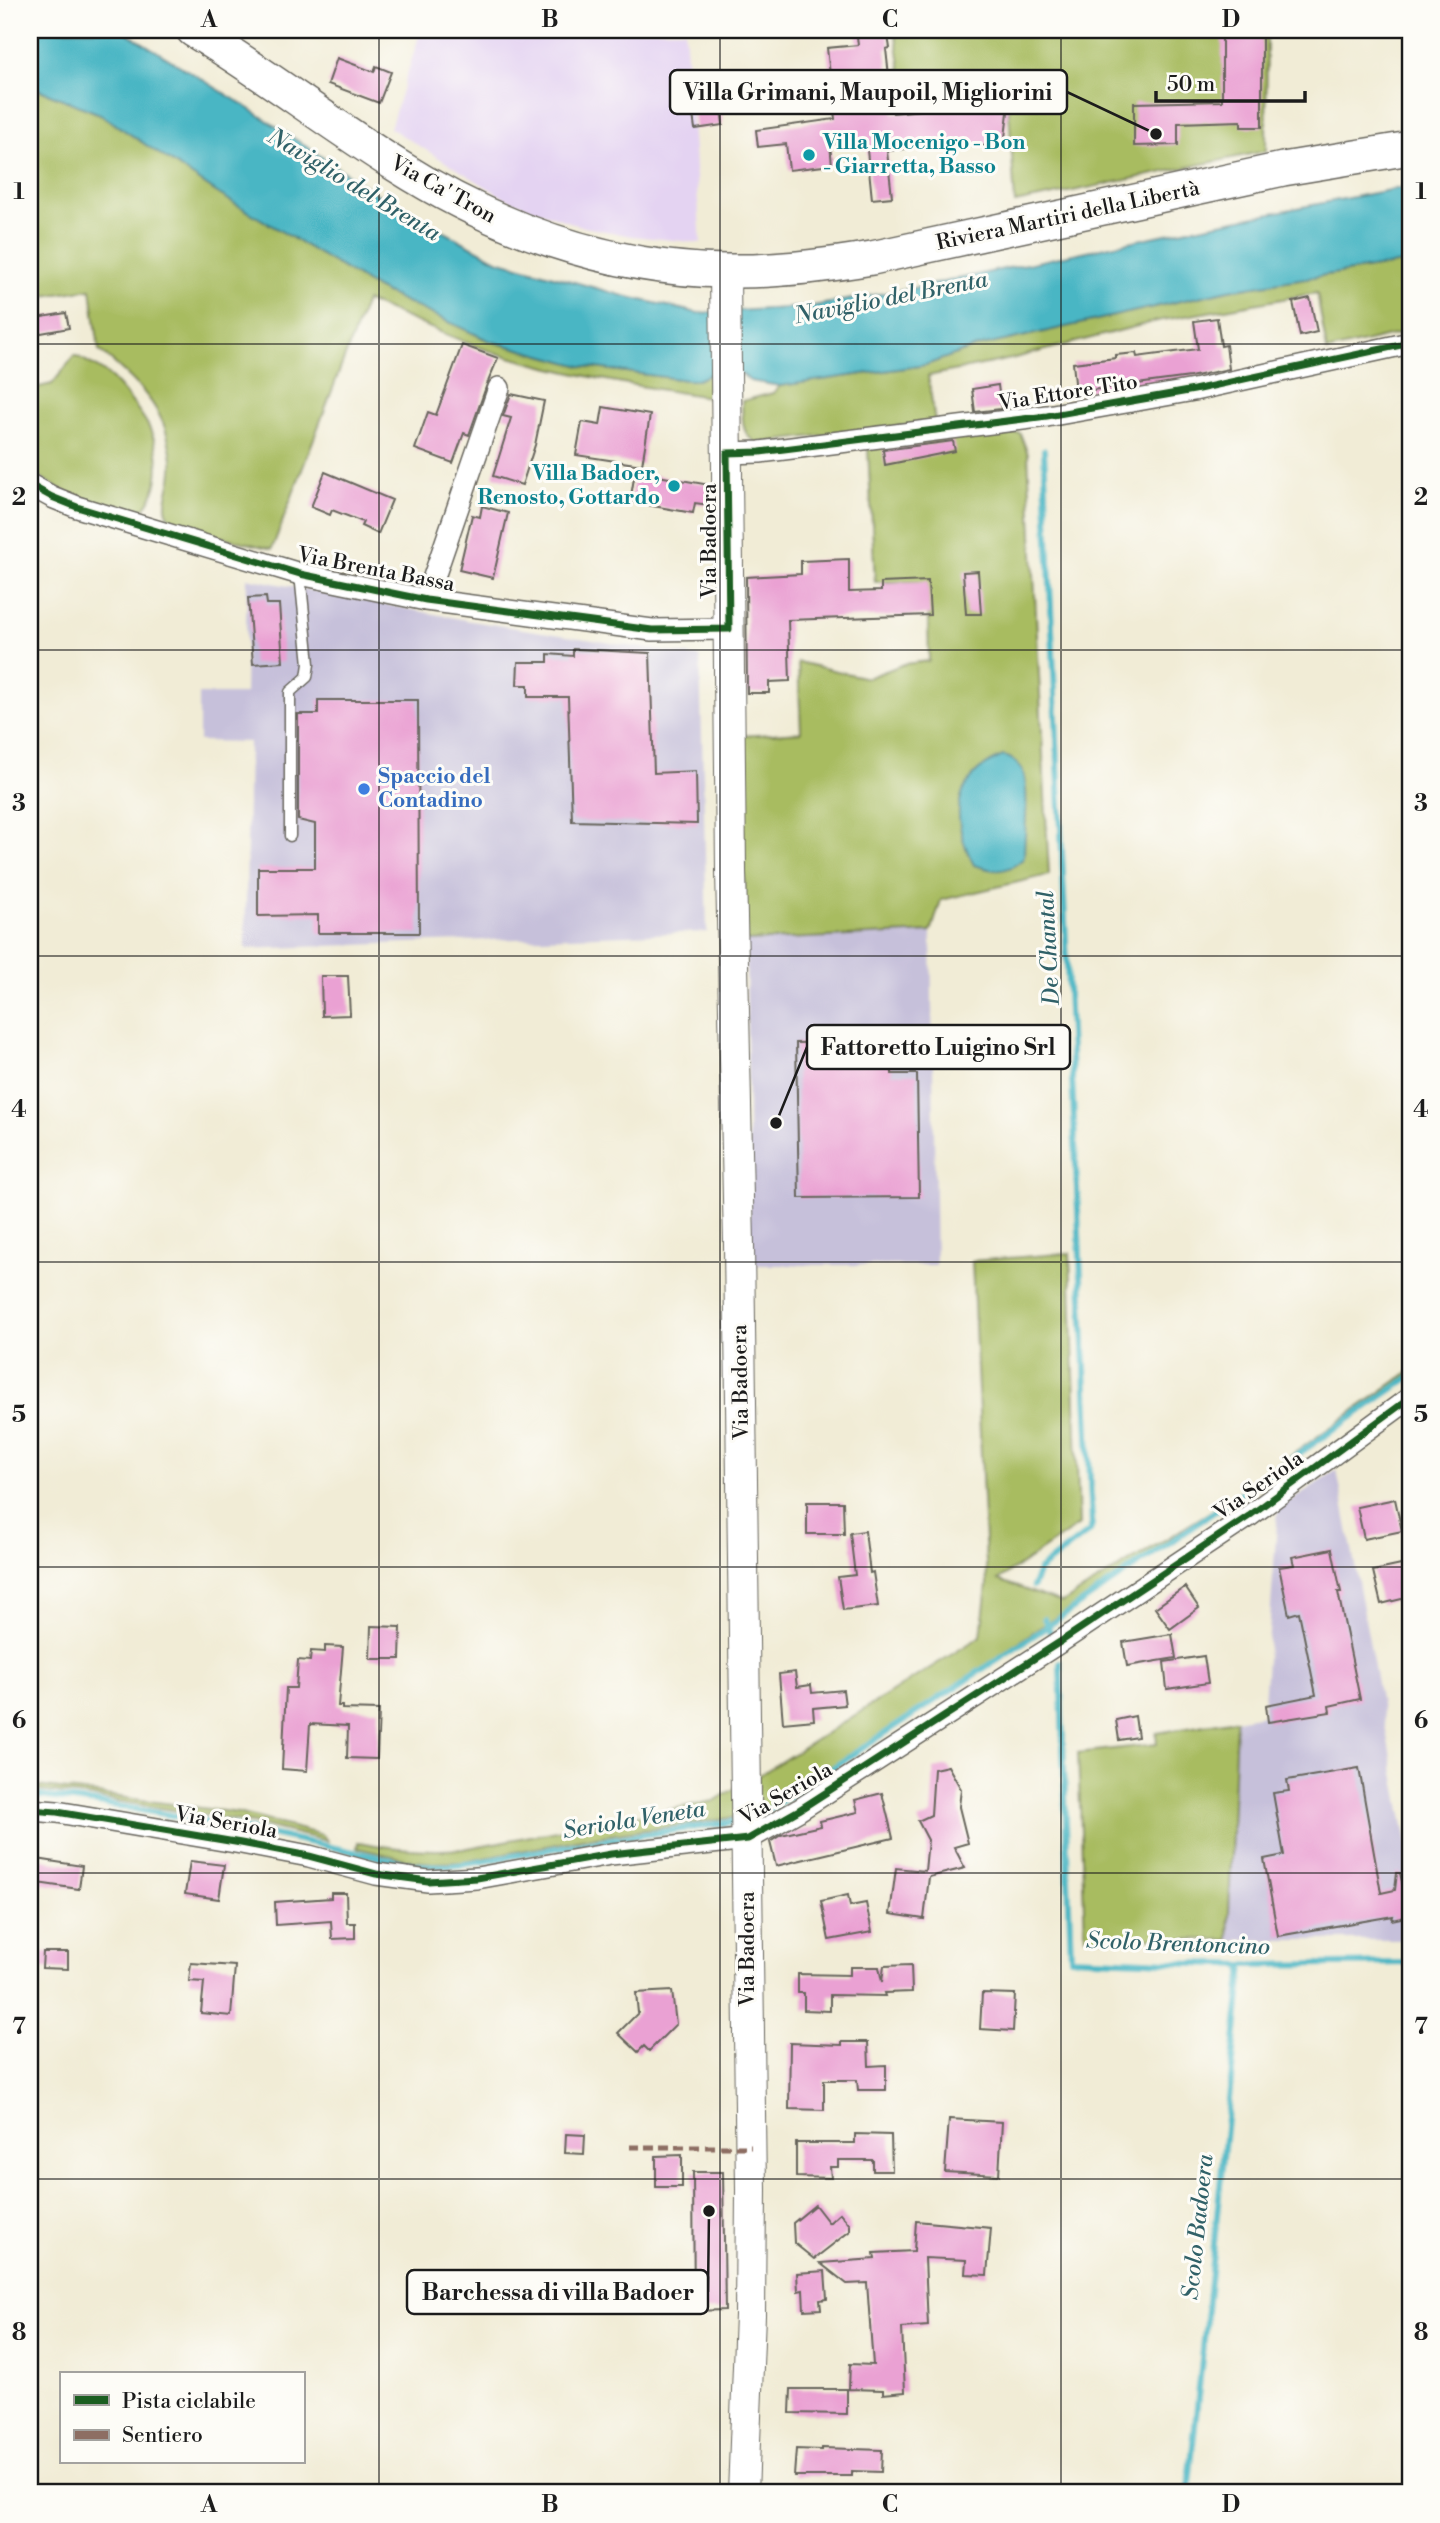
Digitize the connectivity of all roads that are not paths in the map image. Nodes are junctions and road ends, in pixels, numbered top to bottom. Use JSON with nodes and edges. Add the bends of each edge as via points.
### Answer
{"nodes":[{"id":1,"x":194,"y":30,"type":"edge"},
{"id":2,"x":1410,"y":148,"type":"edge"},
{"id":3,"x":725,"y":271,"type":"junction"},
{"id":4,"x":1410,"y":343,"type":"edge"},
{"id":5,"x":499,"y":388,"type":"dead end"},
{"id":6,"x":727,"y":453,"type":"junction"},
{"id":7,"x":30,"y":485,"type":"edge"},
{"id":8,"x":300,"y":574,"type":"junction"},
{"id":9,"x":426,"y":600,"type":"junction"},
{"id":10,"x":729,"y":629,"type":"junction"},
{"id":11,"x":290,"y":836,"type":"dead end"},
{"id":12,"x":1410,"y":1398,"type":"edge"},
{"id":13,"x":30,"y":1810,"type":"edge"},
{"id":14,"x":747,"y":1827,"type":"junction"},
{"id":15,"x":743,"y":2493,"type":"edge"}],
"edges":[{"from":1,"to":3,"type":"main road","name":"Via Ca' Tron","via":[[394,164],[506,225],[585,251],[650,264]]},
{"from":2,"to":3,"type":"main road","name":"Riviera Martiri della Libertà","via":[[1283,169],[872,258]]},
{"from":3,"to":6,"type":"main road","name":"Via Badoera"},
{"from":4,"to":6,"type":"street","name":"Via Ettore Tito","via":[[1206,388],[1047,416]]},
{"from":5,"to":9,"type":"street"},
{"from":6,"to":10,"type":"main road","name":"Via Badoera"},
{"from":7,"to":8,"type":"street","name":"Via Brenta Bassa","via":[[77,507]]},
{"from":8,"to":9,"type":"street","name":"Via Brenta Bassa"},
{"from":8,"to":11,"type":"lane","via":[[310,664],[307,677],[290,692]]},
{"from":9,"to":10,"type":"street","name":"Via Brenta Bassa","via":[[652,630]]},
{"from":10,"to":14,"type":"main road","name":"Via Badoera"},
{"from":12,"to":14,"type":"street","name":"Via Seriola","via":[[1237,1524],[1063,1640],[799,1810]]},
{"from":13,"to":14,"type":"street","name":"Via Seriola","via":[[227,1840],[376,1874],[428,1881],[477,1878]]},
{"from":14,"to":15,"type":"main road","name":"Via Badoera","via":[[751,2190]]}]}
